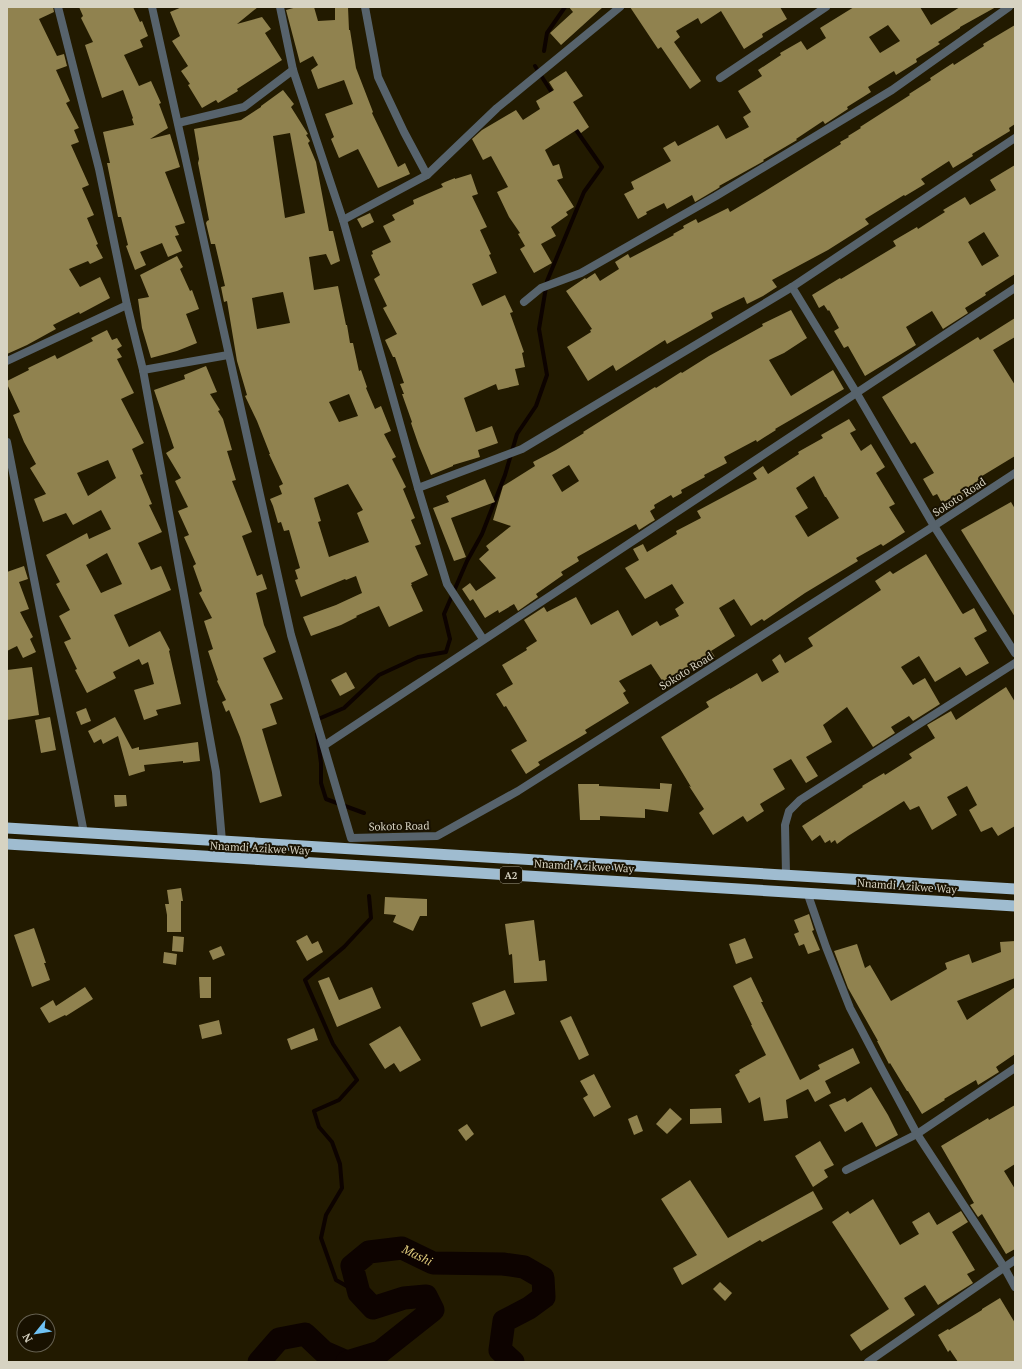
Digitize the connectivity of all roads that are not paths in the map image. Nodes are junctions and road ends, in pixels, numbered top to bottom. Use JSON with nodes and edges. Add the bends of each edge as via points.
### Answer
{"nodes":[{"id":1,"x":58,"y":7,"type":"edge"},
{"id":2,"x":152,"y":7,"type":"edge"},
{"id":3,"x":280,"y":7,"type":"edge"},
{"id":4,"x":365,"y":7,"type":"edge"},
{"id":5,"x":620,"y":7,"type":"edge"},
{"id":6,"x":826,"y":7,"type":"edge"},
{"id":7,"x":1009,"y":7,"type":"edge"},
{"id":8,"x":293,"y":70,"type":"junction"},
{"id":9,"x":720,"y":78,"type":"dead end"},
{"id":10,"x":178,"y":123,"type":"junction"},
{"id":11,"x":1015,"y":138,"type":"edge"},
{"id":12,"x":428,"y":175,"type":"junction"},
{"id":13,"x":343,"y":220,"type":"junction"},
{"id":14,"x":792,"y":287,"type":"junction"},
{"id":15,"x":1015,"y":288,"type":"edge"},
{"id":16,"x":524,"y":302,"type":"dead end"},
{"id":17,"x":127,"y":305,"type":"junction"},
{"id":18,"x":228,"y":355,"type":"junction"},
{"id":19,"x":7,"y":361,"type":"edge"},
{"id":20,"x":143,"y":370,"type":"junction"},
{"id":21,"x":856,"y":392,"type":"junction"},
{"id":22,"x":7,"y":442,"type":"edge"},
{"id":23,"x":1015,"y":473,"type":"edge"},
{"id":24,"x":418,"y":488,"type":"junction"},
{"id":25,"x":934,"y":526,"type":"junction"},
{"id":26,"x":483,"y":639,"type":"junction"},
{"id":27,"x":1015,"y":652,"type":"edge"},
{"id":28,"x":1015,"y":663,"type":"edge"},
{"id":29,"x":325,"y":745,"type":"junction"},
{"id":30,"x":7,"y":828,"type":"edge"},
{"id":31,"x":84,"y":833,"type":"junction"},
{"id":32,"x":222,"y":841,"type":"junction"},
{"id":33,"x":7,"y":844,"type":"edge"},
{"id":34,"x":220,"y":858,"type":"junction"},
{"id":35,"x":786,"y":874,"type":"junction"},
{"id":36,"x":1015,"y":889,"type":"edge"},
{"id":37,"x":807,"y":892,"type":"junction"},
{"id":38,"x":1015,"y":906,"type":"edge"},
{"id":39,"x":1015,"y":1068,"type":"edge"},
{"id":40,"x":917,"y":1134,"type":"junction"},
{"id":41,"x":846,"y":1170,"type":"dead end"},
{"id":42,"x":1015,"y":1260,"type":"edge"},
{"id":43,"x":1004,"y":1267,"type":"junction"},
{"id":44,"x":1015,"y":1287,"type":"edge"},
{"id":45,"x":868,"y":1362,"type":"edge"}],
"edges":[{"from":1,"to":17,"type":"street","via":[[99,169]]},
{"from":2,"to":10,"type":"street"},
{"from":3,"to":8,"type":"street"},
{"from":4,"to":12,"type":"street","via":[[378,77]]},
{"from":5,"to":12,"type":"street","via":[[497,108]]},
{"from":6,"to":9,"type":"street"},
{"from":7,"to":16,"type":"street","via":[[892,90],[716,196],[581,273],[541,288]]},
{"from":8,"to":10,"type":"street","via":[[244,107]]},
{"from":8,"to":13,"type":"street"},
{"from":10,"to":18,"type":"street"},
{"from":11,"to":14,"type":"street"},
{"from":12,"to":13,"type":"street"},
{"from":13,"to":24,"type":"street"},
{"from":14,"to":21,"type":"street"},
{"from":14,"to":24,"type":"street","via":[[522,449]]},
{"from":15,"to":21,"type":"street"},
{"from":17,"to":19,"type":"street"},
{"from":17,"to":20,"type":"street"},
{"from":18,"to":20,"type":"street"},
{"from":18,"to":29,"type":"street","via":[[291,635]]},
{"from":20,"to":32,"type":"street","via":[[216,772]]},
{"from":21,"to":25,"type":"street"},
{"from":21,"to":26,"type":"street"},
{"from":22,"to":31,"type":"street"},
{"from":23,"to":25,"type":"street","name":"Sokoto Road"},
{"from":24,"to":26,"type":"street","via":[[447,584]]},
{"from":25,"to":27,"type":"street"},
{"from":25,"to":29,"type":"street","name":"Sokoto Road","via":[[518,791],[437,836],[351,838]]},
{"from":26,"to":29,"type":"street"},
{"from":28,"to":35,"type":"street","via":[[800,800],[790,811],[785,825]]},
{"from":30,"to":31,"type":"highway","name":"Nnamdi Azikwe Way","number":"A2"},
{"from":31,"to":32,"type":"highway","name":"Nnamdi Azikwe Way","number":"A2"},
{"from":32,"to":34,"type":"street"},
{"from":32,"to":35,"type":"highway","name":"Nnamdi Azikwe Way","number":"A2"},
{"from":33,"to":34,"type":"highway","name":"Nnamdi Azikwe Way","number":"A2"},
{"from":34,"to":37,"type":"highway","name":"Nnamdi Azikwe Way","number":"A2"},
{"from":35,"to":36,"type":"highway","name":"Nnamdi Azikwe Way","number":"A2"},
{"from":37,"to":38,"type":"highway","name":"Nnamdi Azikwe Way","number":"A2"},
{"from":37,"to":40,"type":"street","via":[[850,1008]]},
{"from":39,"to":40,"type":"street"},
{"from":40,"to":41,"type":"street"},
{"from":40,"to":43,"type":"street"},
{"from":42,"to":43,"type":"street"},
{"from":43,"to":44,"type":"street"},
{"from":43,"to":45,"type":"street"}]}
